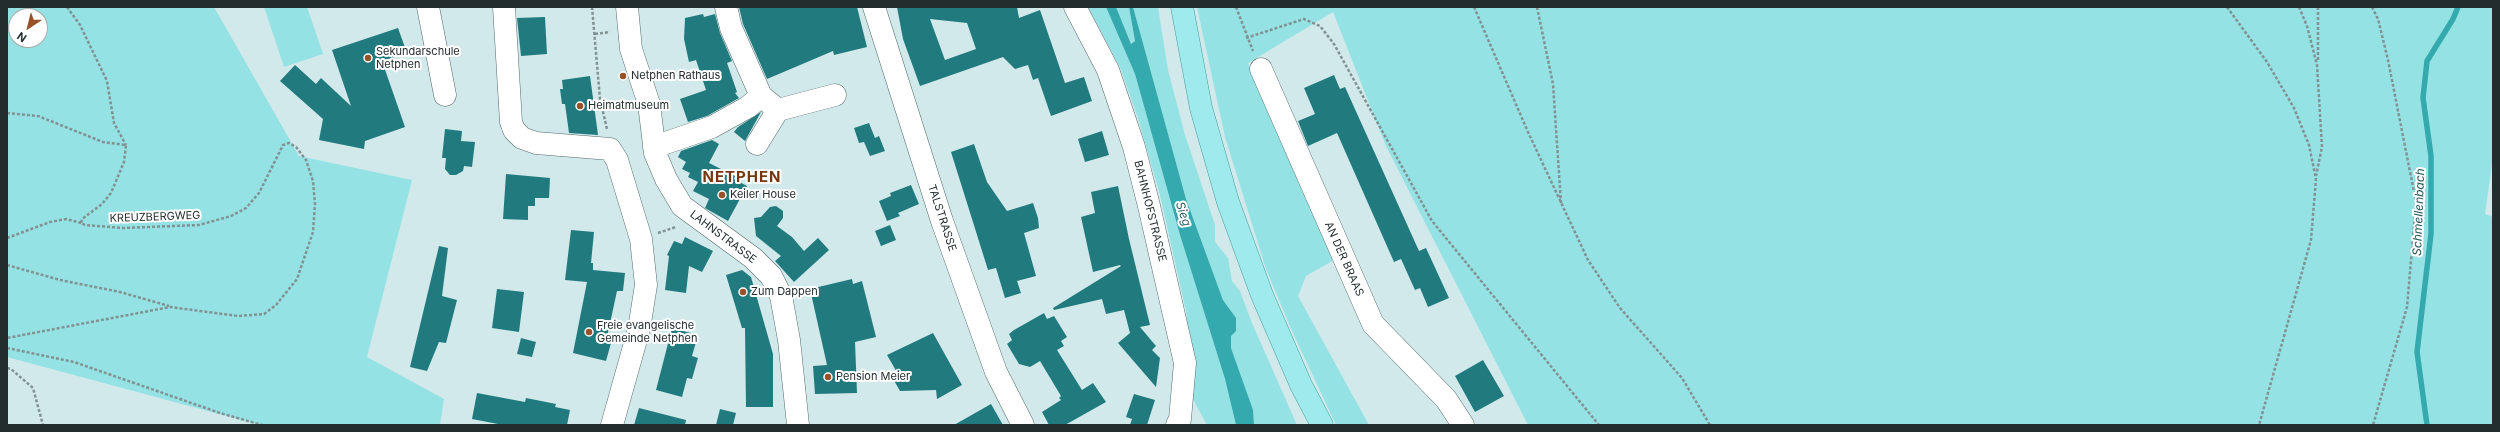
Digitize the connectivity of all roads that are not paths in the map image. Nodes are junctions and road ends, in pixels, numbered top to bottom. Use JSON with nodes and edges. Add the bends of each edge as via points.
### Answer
{"nodes":[{"id":1,"x":428,"y":7,"type":"edge"},
{"id":2,"x":504,"y":7,"type":"edge"},
{"id":3,"x":630,"y":7,"type":"edge"},
{"id":4,"x":726,"y":7,"type":"edge"},
{"id":5,"x":874,"y":7,"type":"edge"},
{"id":6,"x":1075,"y":7,"type":"edge"},
{"id":7,"x":1182,"y":7,"type":"edge"},
{"id":8,"x":1261,"y":69,"type":"road end"},
{"id":9,"x":445,"y":95,"type":"dead end"},
{"id":10,"x":835,"y":95,"type":"dead end"},
{"id":11,"x":761,"y":96,"type":"junction"},
{"id":12,"x":778,"y":110,"type":"junction"},
{"id":13,"x":757,"y":144,"type":"dead end"},
{"id":14,"x":654,"y":147,"type":"junction"},
{"id":15,"x":612,"y":425,"type":"edge"},
{"id":16,"x":798,"y":425,"type":"edge"},
{"id":17,"x":1023,"y":425,"type":"edge"},
{"id":18,"x":1177,"y":425,"type":"edge"},
{"id":19,"x":1322,"y":425,"type":"edge"},
{"id":20,"x":1463,"y":425,"type":"edge"}],
"edges":[{"from":1,"to":9,"type":"street"},
{"from":2,"to":15,"type":"street","via":[[514,130],[522,138],[536,143],[610,149],[616,160],[641,240],[646,285],[639,329]]},
{"from":3,"to":14,"type":"street","name":"LAHNSTRASSE","via":[[628,30],[631,49],[649,104]]},
{"from":4,"to":11,"type":"street","via":[[731,28]]},
{"from":5,"to":17,"type":"street","name":"TALSTRASSE","via":[[942,221],[996,372]]},
{"from":6,"to":18,"type":"street","name":"BAHNHOFSTRASSE","via":[[1108,70],[1134,147],[1151,213],[1185,363],[1180,419]]},
{"from":7,"to":19,"type":"main road","via":[[1201,108],[1228,202],[1262,295],[1301,385]]},
{"from":8,"to":20,"type":"street","name":"AN DER BRAAS","via":[[1373,324],[1446,399]]},
{"from":10,"to":12,"type":"street"},
{"from":11,"to":12,"type":"street"},
{"from":11,"to":14,"type":"street","via":[[748,107],[712,127]]},
{"from":12,"to":13,"type":"street"},
{"from":14,"to":16,"type":"street","name":"LAHNSTRASSE","via":[[666,179],[682,206],[753,258],[771,276],[785,315]]}]}
